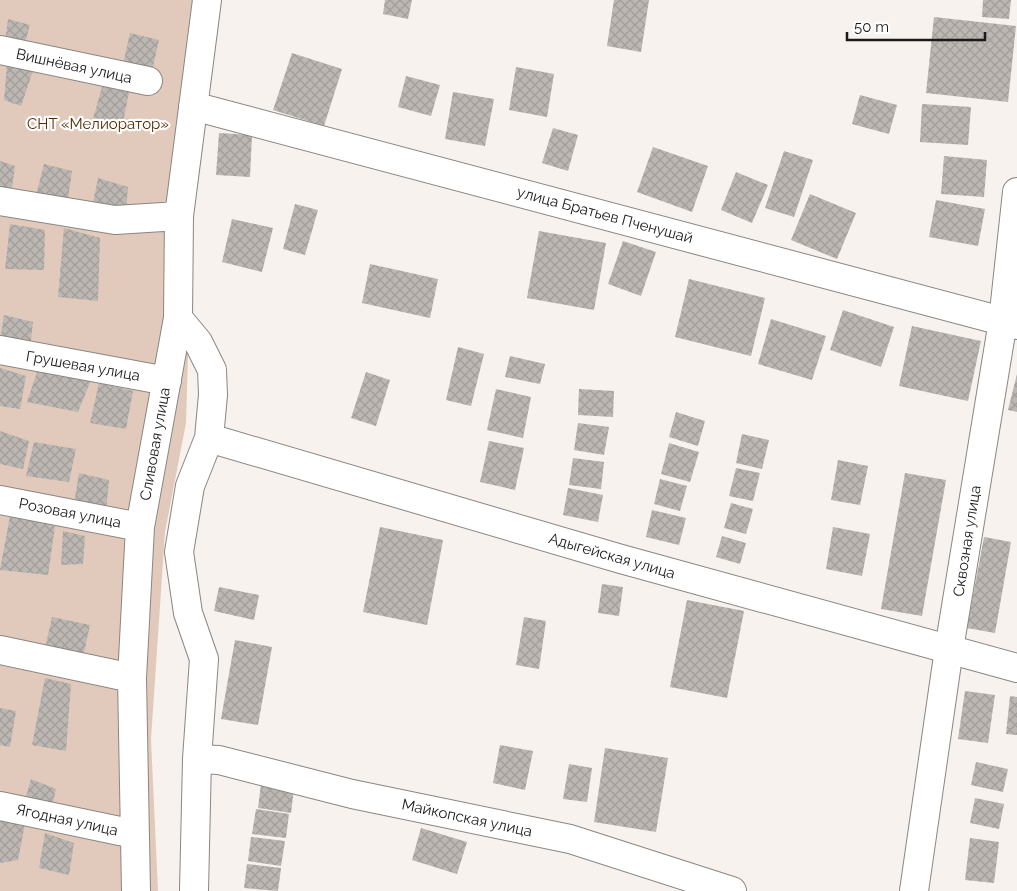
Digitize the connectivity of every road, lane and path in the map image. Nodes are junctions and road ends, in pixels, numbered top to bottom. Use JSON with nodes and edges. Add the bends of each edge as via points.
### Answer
{"nodes":[{"id":1,"x":207,"y":0,"type":"edge"},
{"id":2,"x":0,"y":50,"type":"edge"},
{"id":3,"x":148,"y":81,"type":"dead end"},
{"id":4,"x":193,"y":106,"type":"junction"},
{"id":5,"x":1017,"y":192,"type":"edge"},
{"id":6,"x":0,"y":201,"type":"edge"},
{"id":7,"x":179,"y":216,"type":"junction"},
{"id":8,"x":178,"y":318,"type":"junction"},
{"id":9,"x":1010,"y":323,"type":"edge"},
{"id":10,"x":0,"y":350,"type":"edge"},
{"id":11,"x":167,"y":381,"type":"junction"},
{"id":12,"x":209,"y":438,"type":"junction"},
{"id":13,"x":0,"y":500,"type":"edge"},
{"id":14,"x":140,"y":526,"type":"junction"},
{"id":15,"x":949,"y":649,"type":"junction"},
{"id":16,"x":0,"y":650,"type":"edge"},
{"id":17,"x":1017,"y":668,"type":"edge"},
{"id":18,"x":132,"y":678,"type":"junction"},
{"id":19,"x":197,"y":759,"type":"junction"},
{"id":20,"x":0,"y":806,"type":"edge"},
{"id":21,"x":134,"y":834,"type":"junction"},
{"id":22,"x":136,"y":891,"type":"edge"},
{"id":23,"x":194,"y":891,"type":"edge"},
{"id":24,"x":732,"y":891,"type":"edge"},
{"id":25,"x":914,"y":891,"type":"edge"}],
"edges":[{"from":1,"to":4,"type":"street","name":"Сливовая улица"},
{"from":2,"to":3,"type":"street","name":"Вишнёвая улица"},
{"from":4,"to":7,"type":"street","name":"Сливовая улица"},
{"from":4,"to":9,"type":"street","name":"улица Братьев Пченушай"},
{"from":5,"to":9,"type":"street","name":"Сквозная улица"},
{"from":6,"to":7,"type":"street","via":[[115,220]]},
{"from":7,"to":8,"type":"street","name":"Сливовая улица"},
{"from":8,"to":11,"type":"street","name":"Сливовая улица"},
{"from":8,"to":12,"type":"street","via":[[198,342],[212,370],[214,395]]},
{"from":9,"to":15,"type":"street","name":"Сквозная улица"},
{"from":10,"to":11,"type":"street","name":"Грушевая улица"},
{"from":11,"to":14,"type":"street","name":"Сливовая улица"},
{"from":12,"to":15,"type":"street","name":"Адыгейская улица","via":[[428,504]]},
{"from":12,"to":19,"type":"street","via":[[190,486],[179,552],[188,613],[204,659]]},
{"from":13,"to":14,"type":"street","name":"Розовая улица"},
{"from":14,"to":18,"type":"street","name":"Сливовая улица"},
{"from":15,"to":17,"type":"street","name":"Адыгейская улица"},
{"from":15,"to":25,"type":"street","name":"Сквозная улица"},
{"from":16,"to":18,"type":"street"},
{"from":18,"to":21,"type":"street","name":"Сливовая улица"},
{"from":19,"to":23,"type":"street"},
{"from":19,"to":24,"type":"street","name":"Майкопская улица","via":[[219,760],[352,794],[570,839]]},
{"from":20,"to":21,"type":"street","name":"Ягодная улица"},
{"from":21,"to":22,"type":"street","name":"Сливовая улица"}]}
